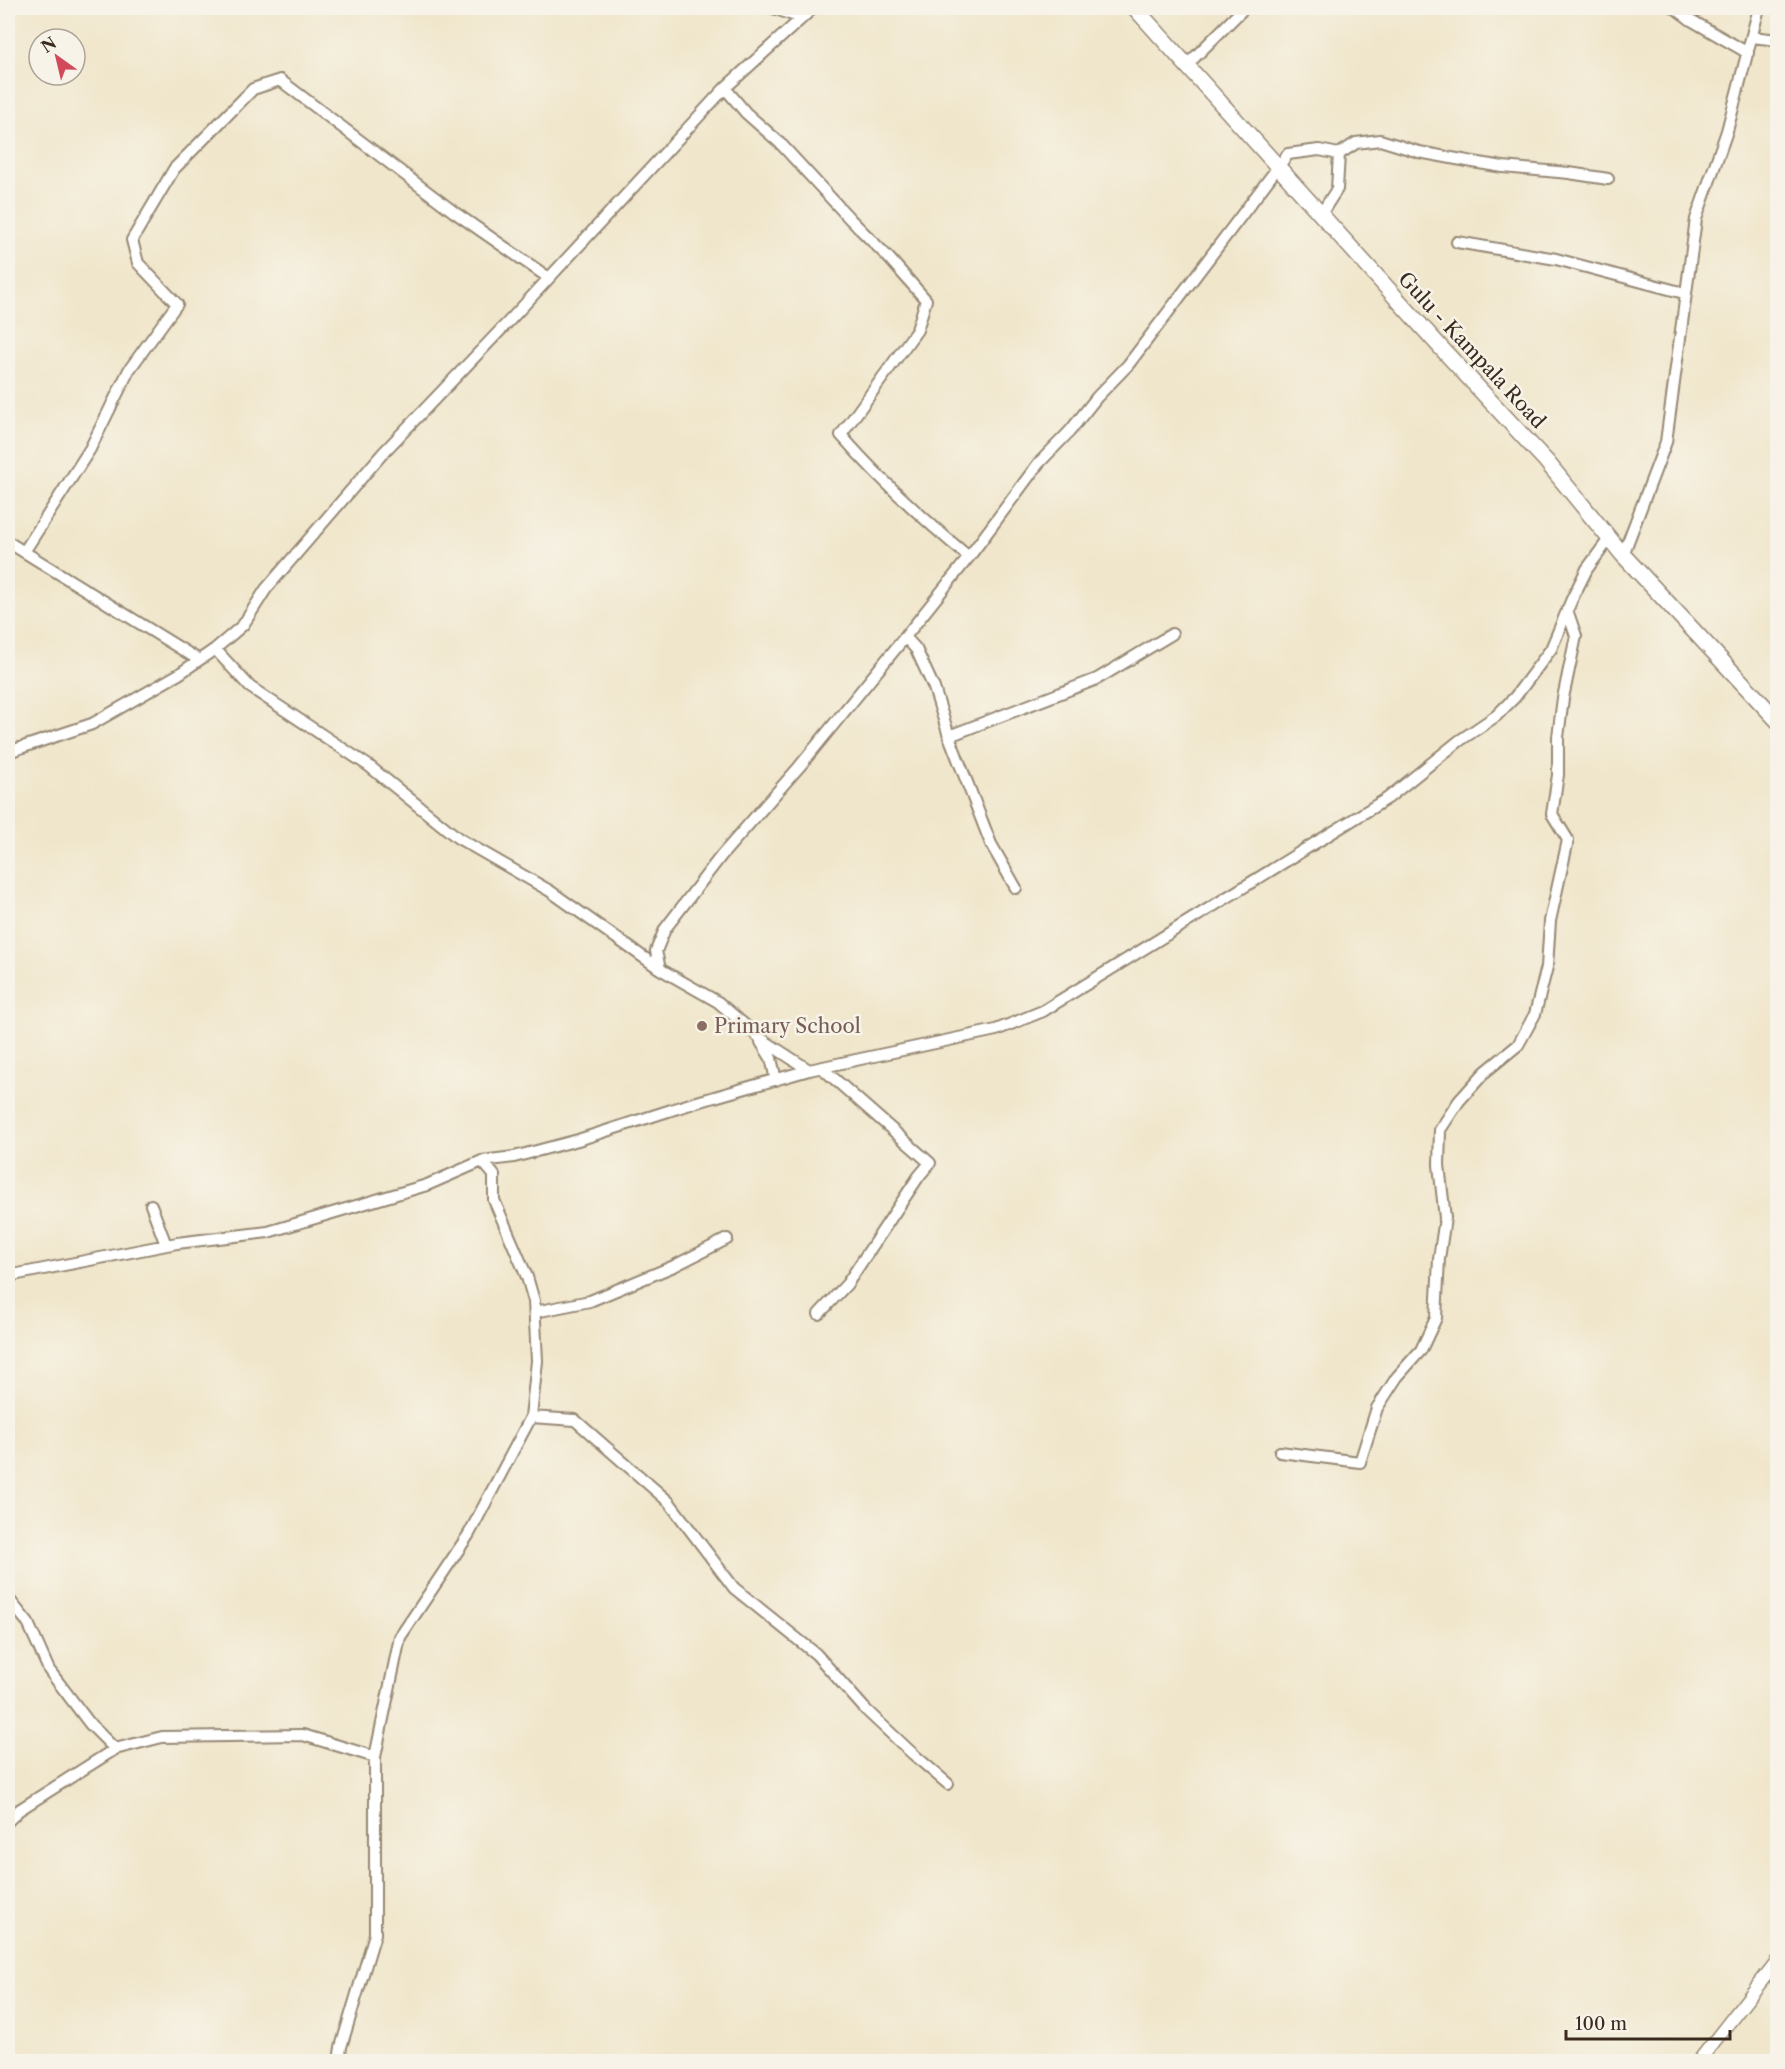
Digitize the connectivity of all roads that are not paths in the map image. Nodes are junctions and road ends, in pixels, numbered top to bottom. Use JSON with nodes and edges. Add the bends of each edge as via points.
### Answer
{"nodes":[{"id":1,"x":773,"y":8,"type":"edge"},
{"id":2,"x":813,"y":8,"type":"edge"},
{"id":3,"x":1135,"y":8,"type":"edge"},
{"id":4,"x":1244,"y":8,"type":"edge"},
{"id":5,"x":1676,"y":8,"type":"edge"},
{"id":6,"x":1759,"y":8,"type":"edge"},
{"id":7,"x":801,"y":18,"type":"junction"},
{"id":8,"x":1752,"y":37,"type":"junction"},
{"id":9,"x":1778,"y":40,"type":"edge"},
{"id":10,"x":1748,"y":53,"type":"junction"},
{"id":11,"x":1187,"y":65,"type":"junction"},
{"id":12,"x":725,"y":88,"type":"junction"},
{"id":13,"x":1340,"y":154,"type":"junction"},
{"id":14,"x":1278,"y":166,"type":"junction"},
{"id":15,"x":1608,"y":179,"type":"dead end"},
{"id":16,"x":1321,"y":214,"type":"junction"},
{"id":17,"x":1457,"y":242,"type":"dead end"},
{"id":18,"x":549,"y":278,"type":"junction"},
{"id":19,"x":1684,"y":293,"type":"junction"},
{"id":20,"x":1609,"y":539,"type":"junction"},
{"id":21,"x":8,"y":542,"type":"edge"},
{"id":22,"x":24,"y":552,"type":"junction"},
{"id":23,"x":1623,"y":555,"type":"junction"},
{"id":24,"x":969,"y":556,"type":"junction"},
{"id":25,"x":1567,"y":610,"type":"junction"},
{"id":26,"x":1172,"y":634,"type":"dead end"},
{"id":27,"x":905,"y":637,"type":"junction"},
{"id":28,"x":215,"y":649,"type":"junction"},
{"id":29,"x":199,"y":660,"type":"junction"},
{"id":30,"x":1778,"y":721,"type":"edge"},
{"id":31,"x":949,"y":736,"type":"junction"},
{"id":32,"x":8,"y":752,"type":"edge"},
{"id":33,"x":1016,"y":888,"type":"dead end"},
{"id":34,"x":660,"y":969,"type":"junction"},
{"id":35,"x":760,"y":1038,"type":"junction"},
{"id":36,"x":822,"y":1068,"type":"junction"},
{"id":37,"x":809,"y":1070,"type":"junction"},
{"id":38,"x":776,"y":1080,"type":"junction"},
{"id":39,"x":514,"y":1157,"type":"junction"},
{"id":40,"x":482,"y":1161,"type":"junction"},
{"id":41,"x":494,"y":1175,"type":"junction"},
{"id":42,"x":151,"y":1205,"type":"dead end"},
{"id":43,"x":727,"y":1239,"type":"dead end"},
{"id":44,"x":166,"y":1245,"type":"junction"},
{"id":45,"x":8,"y":1276,"type":"edge"},
{"id":46,"x":535,"y":1312,"type":"junction"},
{"id":47,"x":819,"y":1314,"type":"dead end"},
{"id":48,"x":531,"y":1417,"type":"junction"},
{"id":49,"x":1280,"y":1452,"type":"dead end"},
{"id":50,"x":8,"y":1598,"type":"edge"},
{"id":51,"x":115,"y":1749,"type":"junction"},
{"id":52,"x":375,"y":1757,"type":"junction"},
{"id":53,"x":948,"y":1784,"type":"dead end"},
{"id":54,"x":8,"y":1821,"type":"edge"},
{"id":55,"x":1778,"y":1960,"type":"edge"},
{"id":56,"x":339,"y":2061,"type":"edge"},
{"id":57,"x":1698,"y":2061,"type":"edge"}],
"edges":[{"from":1,"to":7,"type":"street"},
{"from":2,"to":7,"type":"street"},
{"from":3,"to":11,"type":"main road","name":"Gulu - Kampala Road"},
{"from":4,"to":11,"type":"street"},
{"from":5,"to":10,"type":"street","via":[[1691,21]]},
{"from":6,"to":8,"type":"street"},
{"from":7,"to":12,"type":"street"},
{"from":8,"to":9,"type":"street"},
{"from":8,"to":10,"type":"street"},
{"from":10,"to":19,"type":"street","via":[[1727,131],[1696,219]]},
{"from":11,"to":14,"type":"main road","name":"Gulu - Kampala Road"},
{"from":12,"to":18,"type":"street"},
{"from":12,"to":24,"type":"street","via":[[926,300],[917,330],[841,435],[930,525]]},
{"from":13,"to":14,"type":"street","via":[[1319,150],[1288,154]]},
{"from":13,"to":15,"type":"street","via":[[1356,143],[1380,140],[1473,162]]},
{"from":13,"to":16,"type":"street","via":[[1337,189]]},
{"from":14,"to":16,"type":"main road","name":"Gulu - Kampala Road"},
{"from":14,"to":24,"type":"street","via":[[1128,365],[1038,464]]},
{"from":16,"to":20,"type":"main road","name":"Gulu - Kampala Road","via":[[1546,461]]},
{"from":17,"to":19,"type":"street","via":[[1556,259]]},
{"from":18,"to":22,"type":"street","via":[[454,212],[280,80],[253,89],[174,169],[132,240],[138,263],[177,304],[129,370],[90,449]]},
{"from":18,"to":28,"type":"street","via":[[383,453],[266,589],[243,625]]},
{"from":19,"to":23,"type":"street","via":[[1666,442]]},
{"from":20,"to":23,"type":"main road","name":"Gulu - Kampala Road"},
{"from":20,"to":25,"type":"street","via":[[1587,569]]},
{"from":21,"to":22,"type":"street"},
{"from":22,"to":29,"type":"street"},
{"from":23,"to":30,"type":"main road","name":"Gulu - Kampala Road"},
{"from":24,"to":27,"type":"street"},
{"from":25,"to":36,"type":"street","via":[[1551,650],[1496,716],[1388,798],[1104,975],[1043,1011],[996,1030]]},
{"from":25,"to":49,"type":"street","via":[[1576,636],[1563,698],[1552,814],[1568,840],[1550,921],[1546,968],[1535,1014],[1518,1045],[1485,1072],[1440,1130],[1445,1218],[1436,1318],[1421,1350],[1377,1408],[1360,1462]]},
{"from":26,"to":31,"type":"street","via":[[1097,679]]},
{"from":27,"to":31,"type":"street","via":[[916,649],[934,688]]},
{"from":27,"to":34,"type":"street","via":[[721,856],[665,929],[656,951]]},
{"from":28,"to":29,"type":"street"},
{"from":28,"to":34,"type":"street","via":[[250,687],[369,766],[458,838],[550,891]]},
{"from":29,"to":32,"type":"street","via":[[92,724]]},
{"from":31,"to":33,"type":"street","via":[[991,844]]},
{"from":34,"to":35,"type":"street","via":[[718,1002]]},
{"from":35,"to":37,"type":"street"},
{"from":35,"to":38,"type":"street","via":[[771,1058]]},
{"from":36,"to":37,"type":"street"},
{"from":36,"to":47,"type":"street","via":[[930,1163],[847,1284]]},
{"from":37,"to":38,"type":"street"},
{"from":38,"to":39,"type":"street"},
{"from":39,"to":40,"type":"street"},
{"from":39,"to":41,"type":"street"},
{"from":40,"to":41,"type":"street"},
{"from":40,"to":44,"type":"street","via":[[427,1185],[268,1232]]},
{"from":41,"to":46,"type":"street","via":[[494,1200],[527,1277]]},
{"from":42,"to":44,"type":"street"},
{"from":43,"to":46,"type":"street","via":[[590,1301]]},
{"from":44,"to":45,"type":"street"},
{"from":46,"to":48,"type":"street","via":[[537,1361]]},
{"from":48,"to":52,"type":"street","via":[[469,1534],[400,1637]]},
{"from":48,"to":53,"type":"street","via":[[575,1420],[669,1502],[735,1588],[816,1654],[866,1710]]},
{"from":50,"to":51,"type":"street","via":[[28,1623],[50,1670],[90,1724]]},
{"from":51,"to":52,"type":"street","via":[[162,1737],[303,1736]]},
{"from":51,"to":54,"type":"street"},
{"from":52,"to":56,"type":"street","via":[[375,1934]]},
{"from":55,"to":57,"type":"street"}]}
